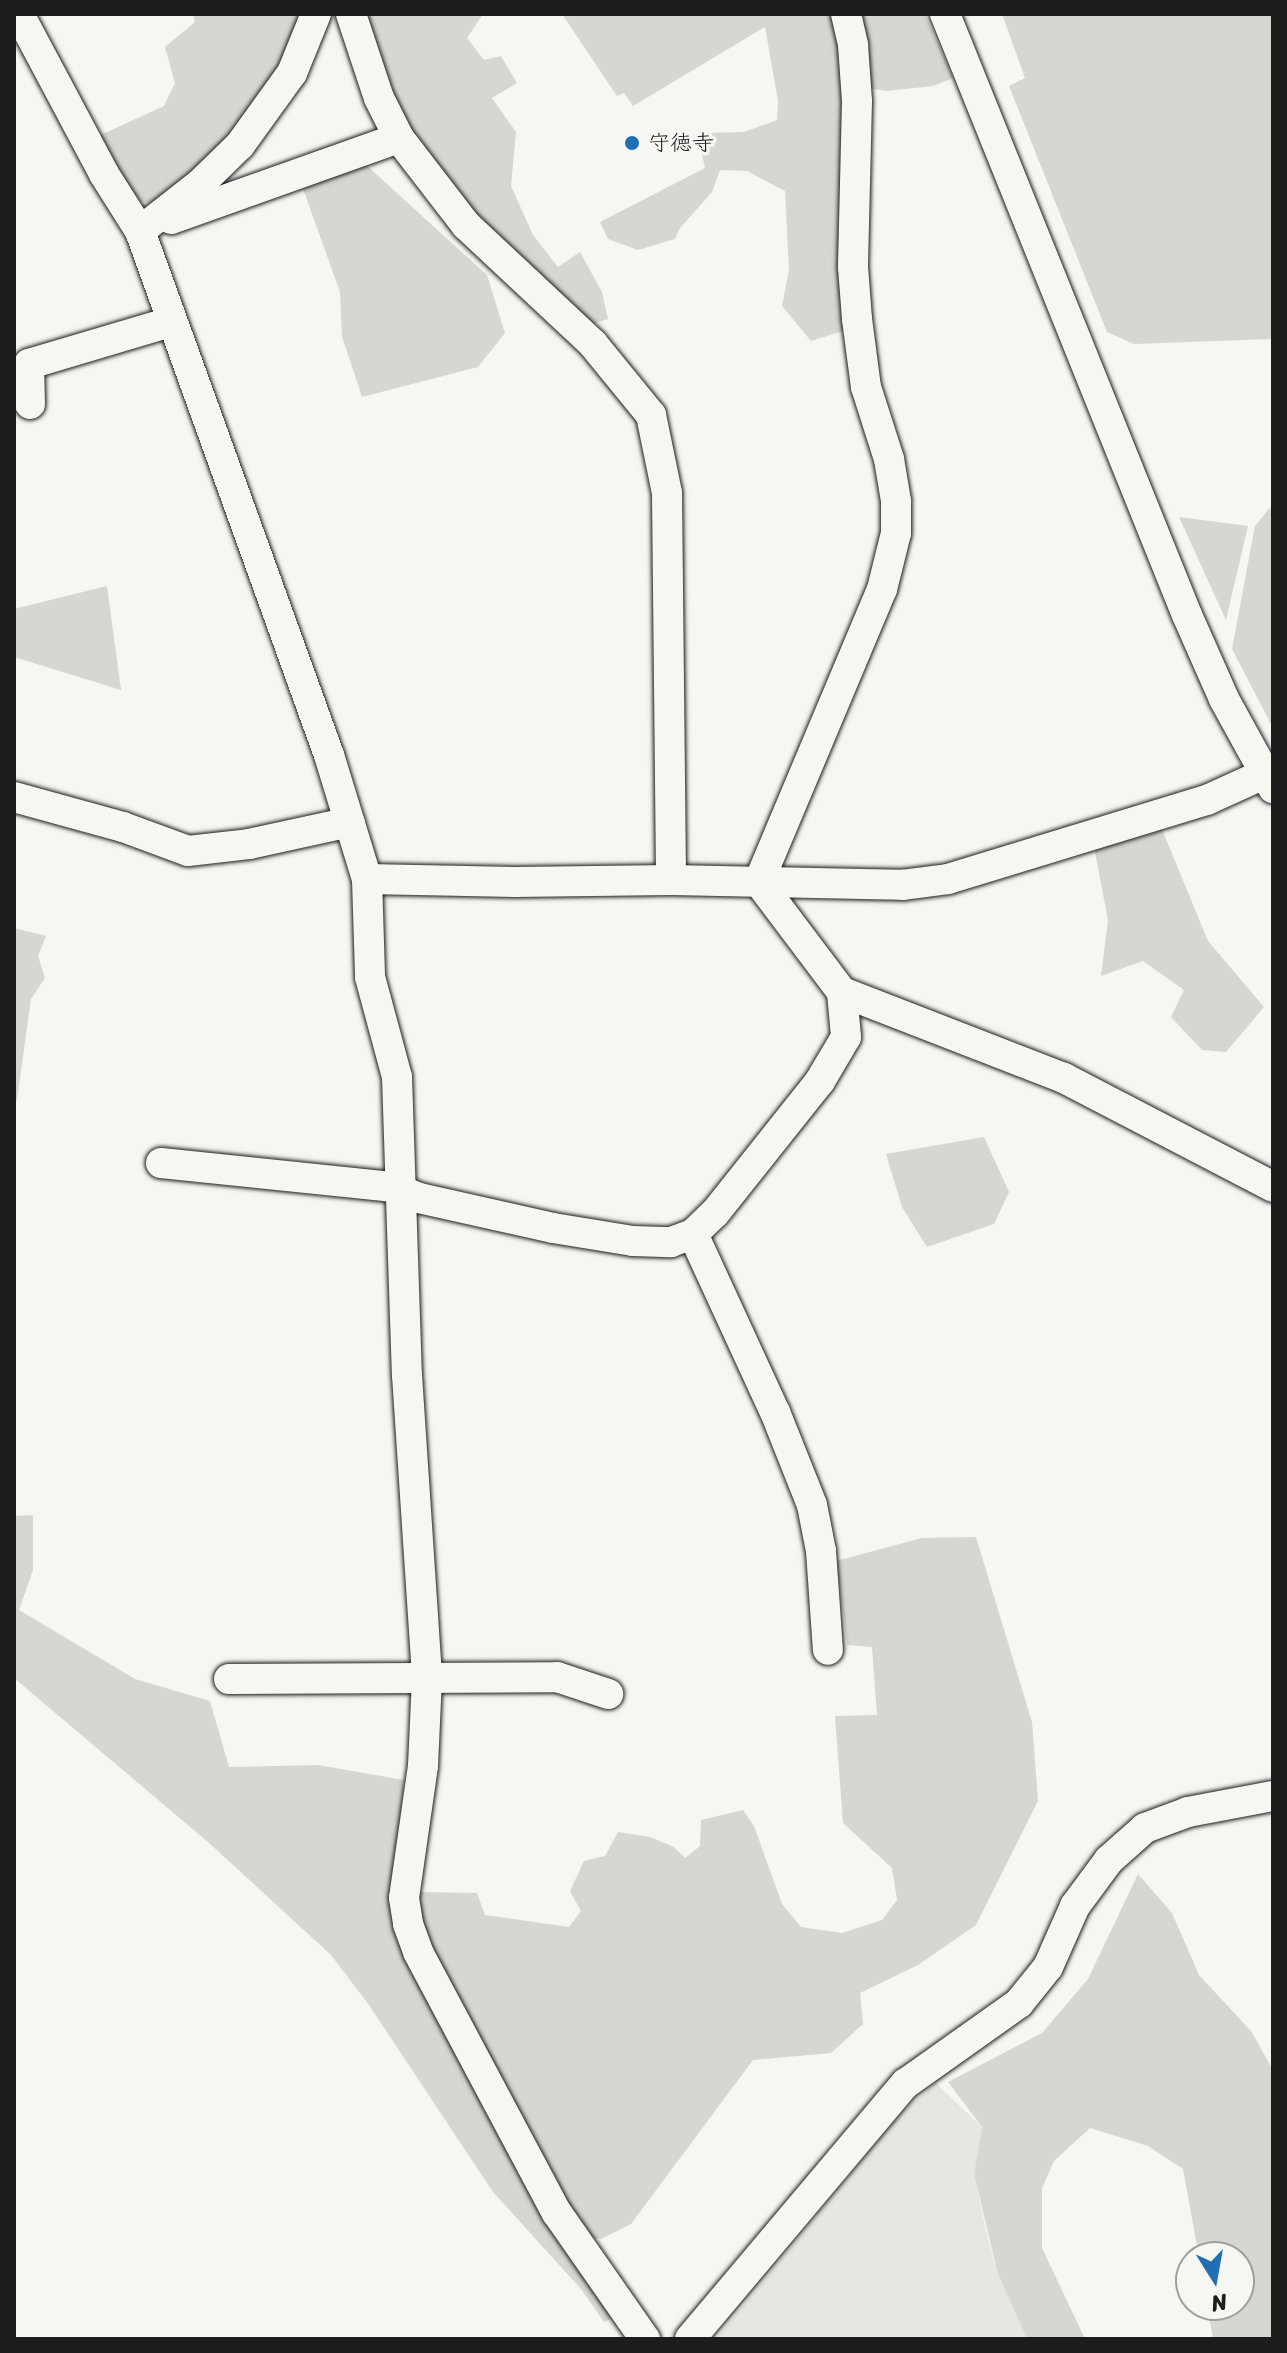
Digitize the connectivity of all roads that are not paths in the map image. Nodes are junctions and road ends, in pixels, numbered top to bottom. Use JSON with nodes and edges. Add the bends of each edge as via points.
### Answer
{"nodes":[{"id":1,"x":19,"y":14,"type":"edge"},
{"id":2,"x":316,"y":14,"type":"edge"},
{"id":3,"x":351,"y":14,"type":"edge"},
{"id":4,"x":846,"y":14,"type":"edge"},
{"id":5,"x":945,"y":14,"type":"edge"},
{"id":6,"x":399,"y":138,"type":"junction"},
{"id":7,"x":140,"y":231,"type":"junction"},
{"id":8,"x":171,"y":322,"type":"junction"},
{"id":9,"x":30,"y":404,"type":"dead end"},
{"id":10,"x":1268,"y":781,"type":"edge"},
{"id":11,"x":14,"y":797,"type":"edge"},
{"id":12,"x":350,"y":822,"type":"junction"},
{"id":13,"x":367,"y":879,"type":"junction"},
{"id":14,"x":671,"y":880,"type":"junction"},
{"id":15,"x":759,"y":882,"type":"junction"},
{"id":16,"x":842,"y":992,"type":"junction"},
{"id":17,"x":161,"y":1163,"type":"dead end"},
{"id":18,"x":1273,"y":1187,"type":"edge"},
{"id":19,"x":402,"y":1192,"type":"junction"},
{"id":20,"x":693,"y":1234,"type":"junction"},
{"id":21,"x":828,"y":1650,"type":"dead end"},
{"id":22,"x":427,"y":1678,"type":"junction"},
{"id":23,"x":229,"y":1679,"type":"dead end"},
{"id":24,"x":608,"y":1694,"type":"dead end"},
{"id":25,"x":1273,"y":1796,"type":"edge"},
{"id":26,"x":645,"y":2339,"type":"edge"},
{"id":27,"x":690,"y":2339,"type":"edge"}],
"edges":[{"from":1,"to":7,"type":"street"},
{"from":2,"to":7,"type":"street","via":[[292,73],[240,145]]},
{"from":3,"to":6,"type":"street","via":[[379,98]]},
{"from":4,"to":15,"type":"street","via":[[857,101],[853,267],[858,331],[866,387],[889,459],[896,533],[882,589]]},
{"from":5,"to":10,"type":"street","via":[[1187,615]]},
{"from":6,"to":7,"type":"street"},
{"from":6,"to":14,"type":"street","via":[[466,225],[593,344],[651,415],[667,493]]},
{"from":7,"to":8,"type":"street"},
{"from":8,"to":9,"type":"street","via":[[29,364]]},
{"from":8,"to":12,"type":"street"},
{"from":10,"to":15,"type":"street","via":[[948,879],[888,886]]},
{"from":11,"to":12,"type":"street","via":[[188,851]]},
{"from":12,"to":13,"type":"street"},
{"from":13,"to":14,"type":"street"},
{"from":13,"to":19,"type":"street","via":[[370,977],[397,1077]]},
{"from":14,"to":15,"type":"street"},
{"from":15,"to":16,"type":"street"},
{"from":16,"to":18,"type":"street","via":[[1064,1078]]},
{"from":16,"to":20,"type":"street","via":[[846,1037],[820,1081]]},
{"from":17,"to":19,"type":"street"},
{"from":19,"to":20,"type":"street","via":[[633,1241],[671,1242]]},
{"from":19,"to":22,"type":"street","via":[[407,1375]]},
{"from":20,"to":21,"type":"street","via":[[812,1505]]},
{"from":22,"to":23,"type":"street"},
{"from":22,"to":24,"type":"street","via":[[557,1677]]},
{"from":22,"to":26,"type":"street","via":[[423,1766],[404,1898],[418,1952],[557,2213]]},
{"from":25,"to":27,"type":"street","via":[[1188,1812],[1145,1828],[1109,1860],[1075,1906],[1048,1967],[1019,2003],[905,2084]]}]}
